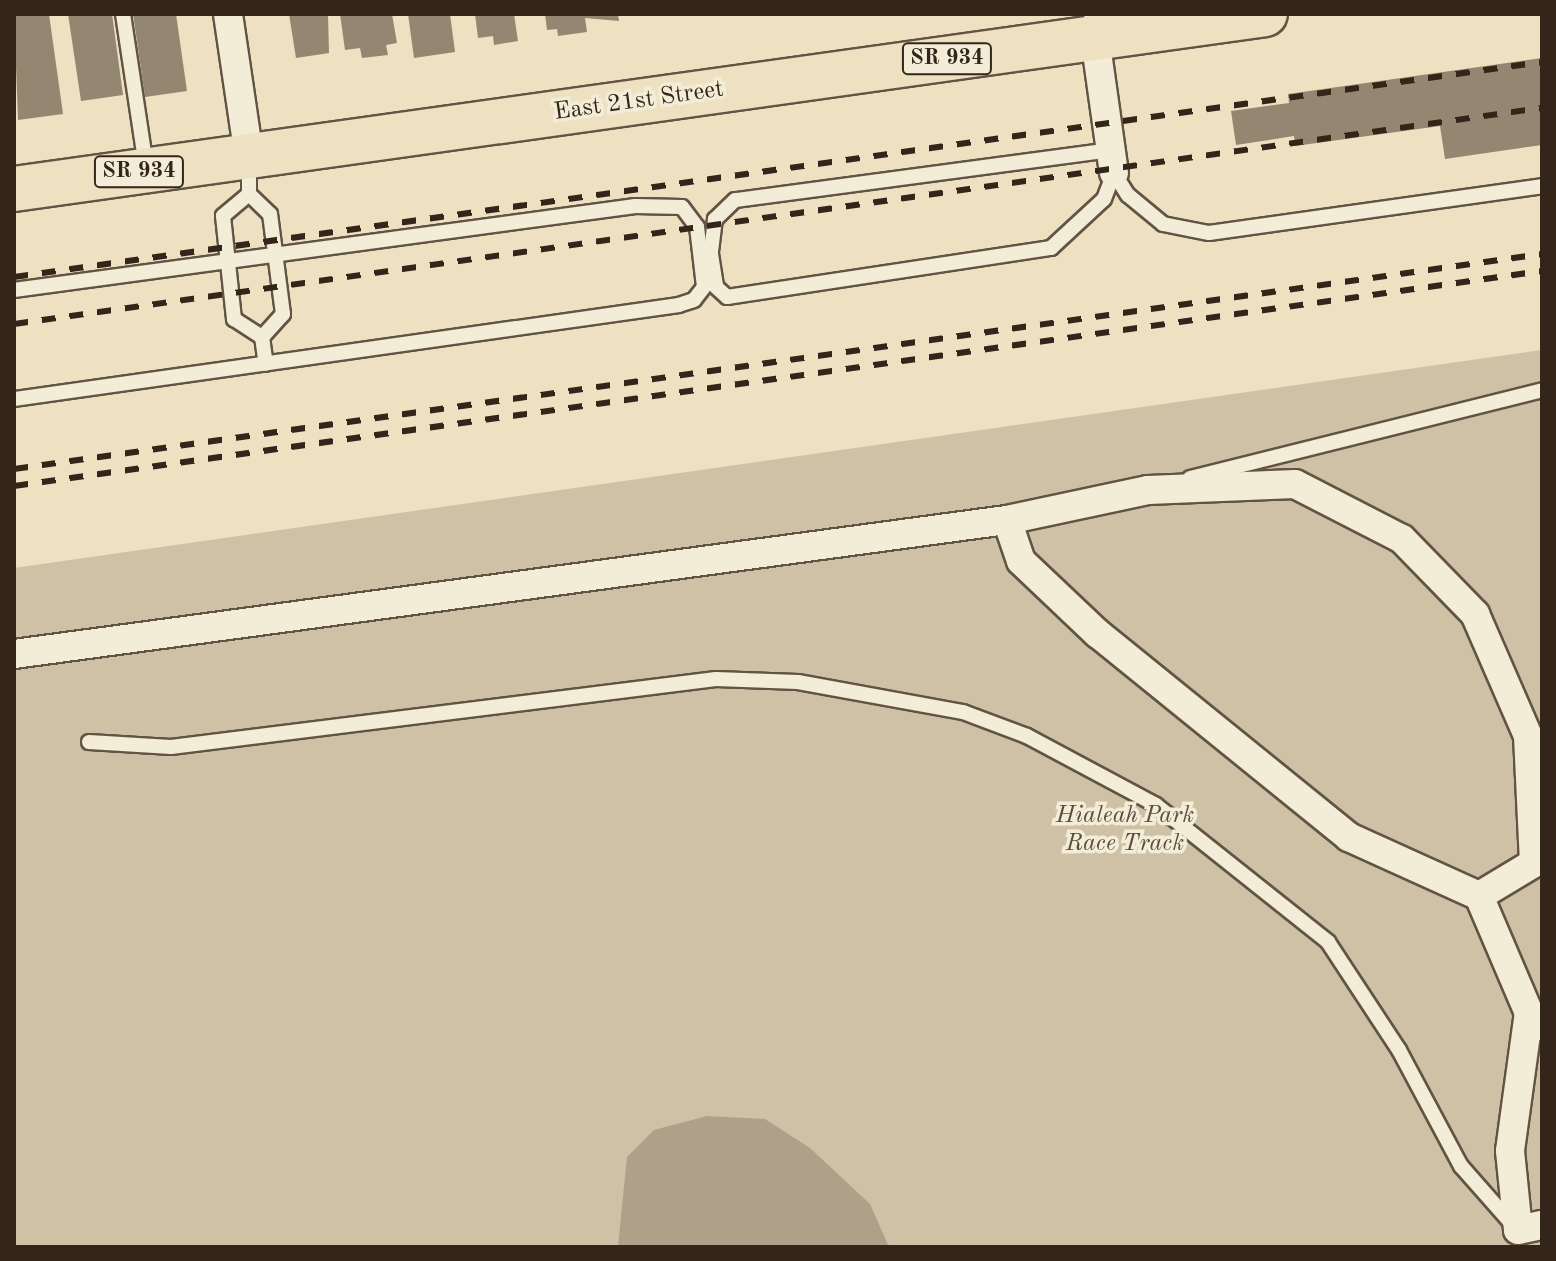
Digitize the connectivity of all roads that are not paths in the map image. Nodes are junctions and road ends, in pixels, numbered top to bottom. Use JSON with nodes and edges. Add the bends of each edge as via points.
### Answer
{"nodes":[{"id":1,"x":123,"y":14,"type":"edge"},
{"id":2,"x":228,"y":14,"type":"edge"},
{"id":3,"x":1265,"y":14,"type":"edge"},
{"id":4,"x":1091,"y":22,"type":"edge"},
{"id":5,"x":1112,"y":162,"type":"junction"},
{"id":6,"x":147,"y":171,"type":"junction"},
{"id":7,"x":249,"y":175,"type":"junction"},
{"id":8,"x":1542,"y":186,"type":"edge"},
{"id":9,"x":14,"y":189,"type":"edge"},
{"id":10,"x":276,"y":256,"type":"junction"},
{"id":11,"x":228,"y":262,"type":"junction"},
{"id":12,"x":14,"y":290,"type":"edge"},
{"id":13,"x":262,"y":337,"type":"junction"},
{"id":14,"x":266,"y":364,"type":"junction"},
{"id":15,"x":1542,"y":390,"type":"edge"},
{"id":16,"x":14,"y":399,"type":"edge"},
{"id":17,"x":1148,"y":490,"type":"junction"},
{"id":18,"x":1007,"y":520,"type":"junction"},
{"id":19,"x":14,"y":654,"type":"edge"},
{"id":20,"x":89,"y":742,"type":"dead end"},
{"id":21,"x":1538,"y":864,"type":"edge"},
{"id":22,"x":1479,"y":896,"type":"junction"},
{"id":23,"x":1529,"y":1012,"type":"junction"},
{"id":24,"x":1542,"y":1042,"type":"edge"},
{"id":25,"x":1530,"y":1228,"type":"edge"}],
"edges":[{"from":1,"to":6,"type":"lane"},
{"from":2,"to":7,"type":"street"},
{"from":3,"to":4,"type":"main road","name":"East 21st Street","number":"SR 934"},
{"from":4,"to":5,"type":"street"},
{"from":4,"to":7,"type":"main road","name":"East 21st Street","number":"SR 934"},
{"from":5,"to":5,"type":"lane","via":[[735,200],[715,219],[711,254],[716,287],[727,297],[1051,248],[1104,199]]},
{"from":5,"to":8,"type":"lane","via":[[1128,195],[1163,224],[1209,233]]},
{"from":6,"to":7,"type":"main road","name":"East 21st Street","number":"SR 934"},
{"from":6,"to":9,"type":"main road","name":"East 21st Street","number":"SR 934"},
{"from":7,"to":10,"type":"lane","via":[[270,214]]},
{"from":7,"to":11,"type":"lane","via":[[223,216]]},
{"from":10,"to":11,"type":"lane"},
{"from":10,"to":13,"type":"lane","via":[[283,314]]},
{"from":10,"to":14,"type":"lane","via":[[635,206],[682,207],[697,227],[704,287],[694,300],[679,305]]},
{"from":11,"to":12,"type":"lane"},
{"from":11,"to":13,"type":"lane","via":[[234,319]]},
{"from":13,"to":14,"type":"lane"},
{"from":14,"to":16,"type":"lane"},
{"from":15,"to":17,"type":"lane"},
{"from":17,"to":18,"type":"street"},
{"from":17,"to":21,"type":"street","via":[[1295,484],[1402,539],[1475,614],[1528,736]]},
{"from":18,"to":19,"type":"street"},
{"from":18,"to":22,"type":"street","via":[[1021,561],[1098,634],[1241,754],[1349,837]]},
{"from":20,"to":25,"type":"lane","via":[[171,747],[732,678],[874,693],[963,712],[1027,736],[1156,805],[1328,942],[1399,1050],[1461,1166]]},
{"from":21,"to":22,"type":"street"},
{"from":22,"to":23,"type":"street"},
{"from":23,"to":24,"type":"street"},
{"from":23,"to":25,"type":"street","via":[[1510,1151]]}]}
